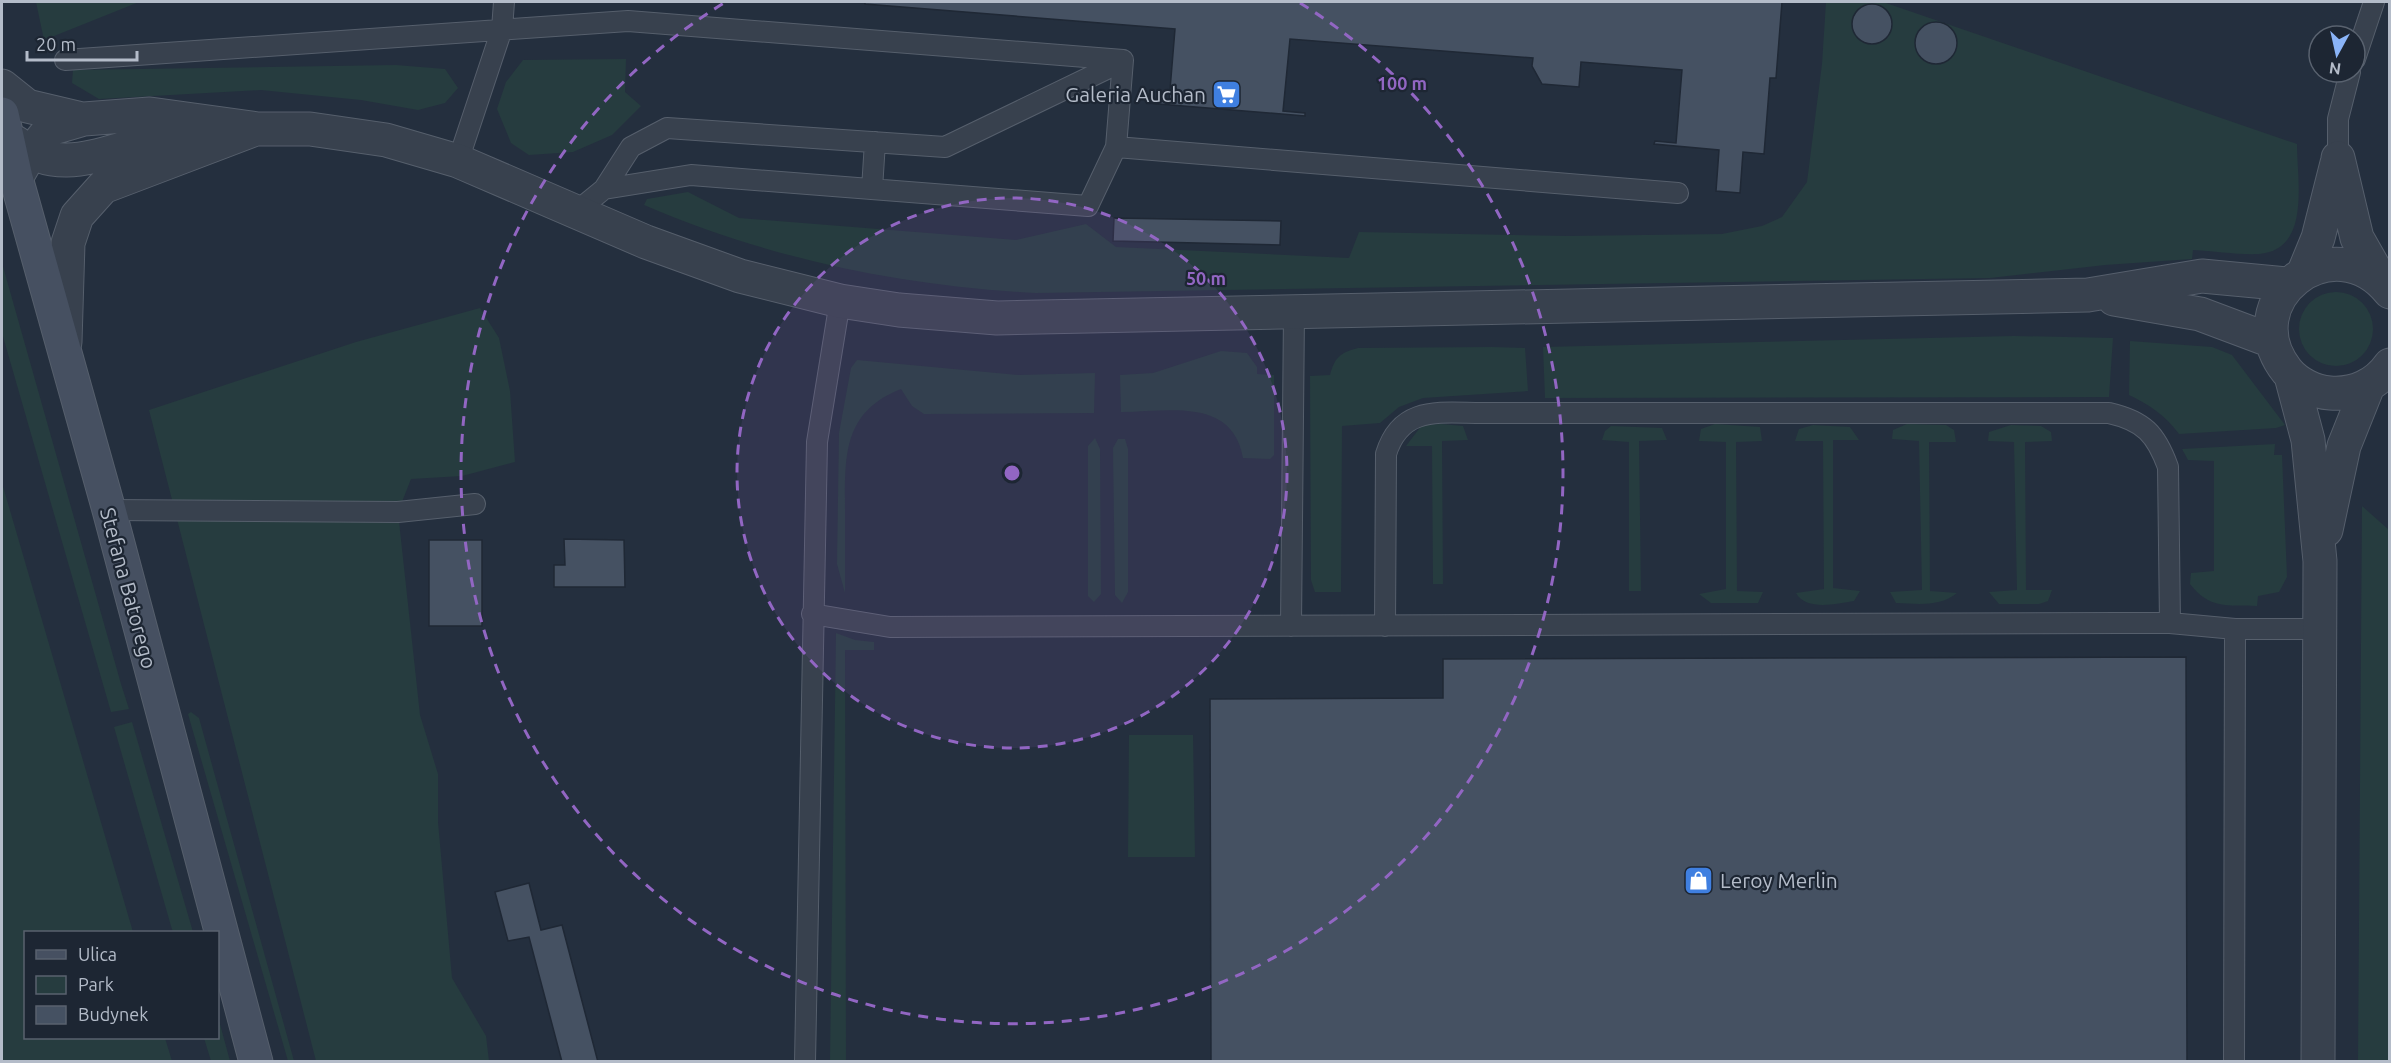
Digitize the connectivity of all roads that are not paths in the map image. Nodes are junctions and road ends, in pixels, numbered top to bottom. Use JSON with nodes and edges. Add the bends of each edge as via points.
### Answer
{"nodes":[{"id":1,"x":504,"y":2,"type":"edge"},
{"id":2,"x":2374,"y":2,"type":"edge"},
{"id":3,"x":2367,"y":24,"type":"edge"},
{"id":4,"x":502,"y":29,"type":"junction"},
{"id":5,"x":65,"y":60,"type":"dead end"},
{"id":6,"x":1123,"y":60,"type":"junction"},
{"id":7,"x":2346,"y":84,"type":"edge"},
{"id":8,"x":2,"y":86,"type":"edge"},
{"id":9,"x":84,"y":119,"type":"junction"},
{"id":10,"x":258,"y":129,"type":"junction"},
{"id":11,"x":875,"y":142,"type":"junction"},
{"id":12,"x":13,"y":145,"type":"edge"},
{"id":13,"x":1116,"y":147,"type":"junction"},
{"id":14,"x":2338,"y":158,"type":"junction"},
{"id":15,"x":458,"y":161,"type":"junction"},
{"id":16,"x":604,"y":189,"type":"junction"},
{"id":17,"x":872,"y":189,"type":"junction"},
{"id":18,"x":1678,"y":193,"type":"dead end"},
{"id":19,"x":577,"y":211,"type":"junction"},
{"id":20,"x":2296,"y":278,"type":"junction"},
{"id":21,"x":2385,"y":286,"type":"edge"},
{"id":22,"x":2088,"y":295,"type":"junction"},
{"id":23,"x":840,"y":301,"type":"junction"},
{"id":24,"x":1294,"y":312,"type":"junction"},
{"id":25,"x":2272,"y":341,"type":"junction"},
{"id":26,"x":65,"y":353,"type":"junction"},
{"id":27,"x":2379,"y":375,"type":"edge"},
{"id":28,"x":2292,"y":376,"type":"junction"},
{"id":29,"x":475,"y":504,"type":"dead end"},
{"id":30,"x":109,"y":510,"type":"junction"},
{"id":31,"x":2320,"y":561,"type":"junction"},
{"id":32,"x":812,"y":614,"type":"junction"},
{"id":33,"x":2170,"y":623,"type":"junction"},
{"id":34,"x":1291,"y":626,"type":"junction"},
{"id":35,"x":1385,"y":626,"type":"junction"},
{"id":36,"x":2235,"y":629,"type":"junction"},
{"id":37,"x":2319,"y":629,"type":"junction"},
{"id":38,"x":256,"y":1062,"type":"edge"},
{"id":39,"x":805,"y":1062,"type":"edge"},
{"id":40,"x":2234,"y":1062,"type":"edge"},
{"id":41,"x":2318,"y":1062,"type":"edge"}],
"edges":[{"from":1,"to":4,"type":"lane"},
{"from":2,"to":3,"type":"lane"},
{"from":4,"to":5,"type":"lane"},
{"from":4,"to":6,"type":"lane","via":[[628,21]]},
{"from":4,"to":15,"type":"lane"},
{"from":6,"to":11,"type":"lane","via":[[945,147]]},
{"from":6,"to":13,"type":"lane"},
{"from":7,"to":14,"type":"lane","via":[[2341,100]]},
{"from":8,"to":9,"type":"street","via":[[27,106]]},
{"from":9,"to":10,"type":"street","via":[[150,114]]},
{"from":9,"to":12,"type":"street"},
{"from":10,"to":12,"type":"street","via":[[150,142],[63,162]]},
{"from":10,"to":15,"type":"street","via":[[310,129],[386,140]]},
{"from":10,"to":26,"type":"street","via":[[103,188],[77,216],[68,243]]},
{"from":11,"to":16,"type":"lane","via":[[668,128],[631,147]]},
{"from":11,"to":17,"type":"lane"},
{"from":12,"to":26,"type":"main road","name":"Stefana Batorego"},
{"from":13,"to":17,"type":"lane","via":[[1088,206]]},
{"from":13,"to":18,"type":"lane"},
{"from":14,"to":20,"type":"street","via":[[2318,238]]},
{"from":14,"to":21,"type":"street","via":[[2357,238]]},
{"from":15,"to":19,"type":"street"},
{"from":16,"to":17,"type":"lane","via":[[691,176]]},
{"from":16,"to":19,"type":"lane"},
{"from":19,"to":23,"type":"street","via":[[646,242],[740,276]]},
{"from":20,"to":21,"type":"street","via":[[2323,264],[2344,264],[2363,269]]},
{"from":20,"to":22,"type":"street","via":[[2202,276]]},
{"from":20,"to":25,"type":"street","via":[[2277,301],[2271,321]]},
{"from":22,"to":24,"type":"street"},
{"from":22,"to":25,"type":"street","via":[[2200,314]]},
{"from":23,"to":24,"type":"street","via":[[997,318]]},
{"from":23,"to":32,"type":"lane","via":[[818,442]]},
{"from":24,"to":34,"type":"lane"},
{"from":25,"to":28,"type":"street","via":[[2279,360]]},
{"from":26,"to":30,"type":"main road","name":"Stefana Batorego"},
{"from":27,"to":28,"type":"street","via":[[2349,393],[2308,388]]},
{"from":27,"to":31,"type":"street","via":[[2344,446]]},
{"from":28,"to":31,"type":"street","via":[[2308,440]]},
{"from":29,"to":30,"type":"lane","via":[[398,512]]},
{"from":30,"to":38,"type":"main road","name":"Stefana Batorego"},
{"from":31,"to":37,"type":"street"},
{"from":32,"to":34,"type":"lane","via":[[890,627]]},
{"from":32,"to":39,"type":"lane"},
{"from":33,"to":35,"type":"lane"},
{"from":33,"to":35,"type":"lane","via":[[2168,467],[2160,445],[2148,430],[2130,418],[2109,412],[1470,413],[1417,416],[1401,424],[1391,438],[1386,454]]},
{"from":33,"to":36,"type":"lane"},
{"from":34,"to":35,"type":"lane"},
{"from":36,"to":37,"type":"lane"},
{"from":36,"to":40,"type":"lane"},
{"from":37,"to":41,"type":"street"}]}
